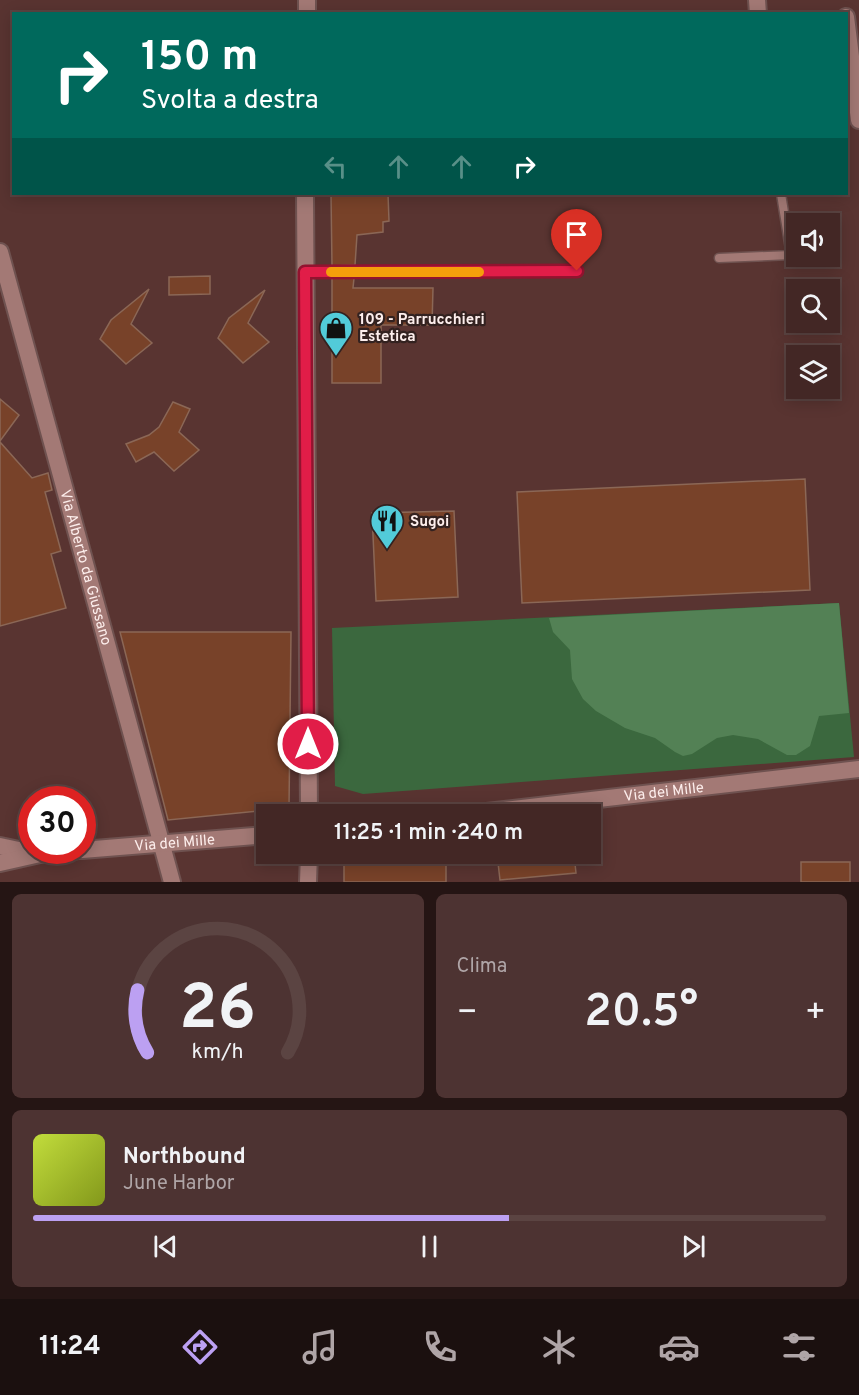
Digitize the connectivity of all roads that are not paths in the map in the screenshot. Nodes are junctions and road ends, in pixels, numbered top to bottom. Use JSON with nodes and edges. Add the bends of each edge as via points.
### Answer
{"nodes":[{"id":1,"x":848,"y":31,"type":"edge"},
{"id":2,"x":859,"y":120,"type":"edge"},
{"id":3,"x":305,"y":195,"type":"edge"},
{"id":4,"x":781,"y":195,"type":"edge"},
{"id":5,"x":0,"y":252,"type":"edge"},
{"id":6,"x":719,"y":258,"type":"dead end"},
{"id":7,"x":577,"y":271,"type":"dead end"},
{"id":8,"x":305,"y":272,"type":"junction"},
{"id":9,"x":859,"y":769,"type":"edge"},
{"id":10,"x":309,"y":804,"type":"edge"},
{"id":11,"x":556,"y":804,"type":"edge"},
{"id":12,"x":256,"y":836,"type":"edge"},
{"id":13,"x":161,"y":843,"type":"junction"},
{"id":14,"x":0,"y":846,"type":"edge"},
{"id":15,"x":96,"y":849,"type":"edge"},
{"id":16,"x":18,"y":850,"type":"edge"},
{"id":17,"x":18,"y":859,"type":"edge"},
{"id":18,"x":0,"y":863,"type":"edge"},
{"id":19,"x":309,"y":864,"type":"edge"},
{"id":20,"x":172,"y":882,"type":"edge"},
{"id":21,"x":308,"y":882,"type":"edge"}],
"edges":[{"from":1,"to":2,"type":"street"},
{"from":3,"to":8,"type":"street"},
{"from":4,"to":6,"type":"lane","via":[[791,255]]},
{"from":5,"to":13,"type":"street","name":"Via Alberto da Giussano"},
{"from":7,"to":8,"type":"lane"},
{"from":8,"to":10,"type":"street"},
{"from":9,"to":11,"type":"street","name":"Via dei Mille"},
{"from":12,"to":13,"type":"street","name":"Via dei Mille"},
{"from":13,"to":15,"type":"street","name":"Via dei Mille"},
{"from":13,"to":20,"type":"street","name":"Via Alberto da Giussano"},
{"from":14,"to":16,"type":"street","name":"Via dei Mille"},
{"from":17,"to":18,"type":"street","name":"Via dei Mille"},
{"from":19,"to":21,"type":"street"}]}
